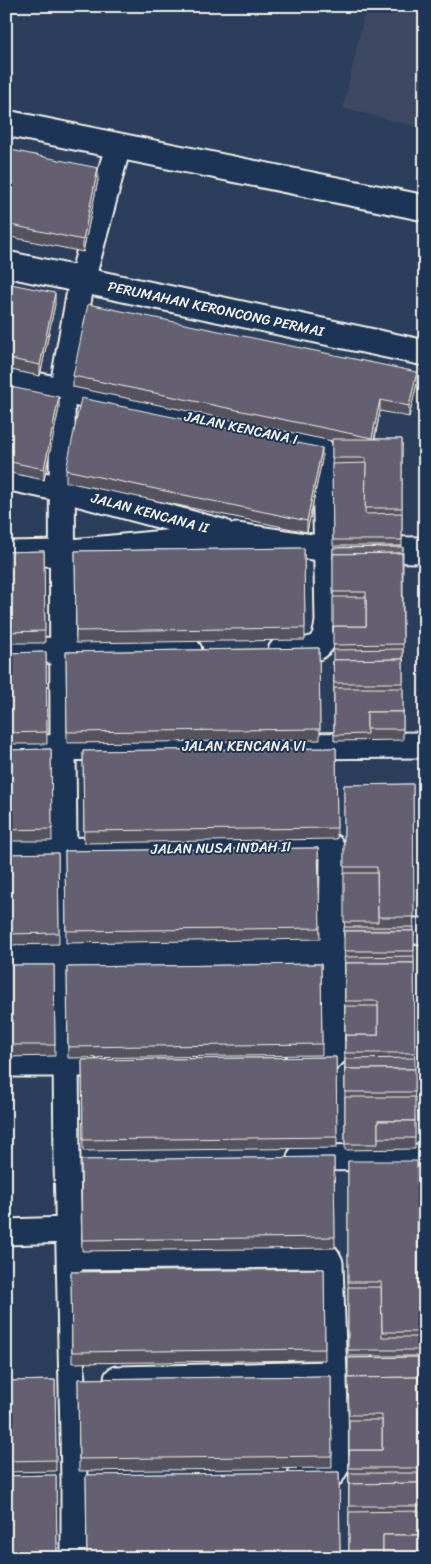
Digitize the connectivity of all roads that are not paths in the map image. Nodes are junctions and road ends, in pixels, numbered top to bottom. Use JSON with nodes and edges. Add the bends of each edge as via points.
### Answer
{"nodes":[{"id":1,"x":6,"y":123,"type":"edge"},
{"id":2,"x":118,"y":146,"type":"junction"},
{"id":3,"x":425,"y":208,"type":"edge"},
{"id":4,"x":6,"y":264,"type":"edge"},
{"id":5,"x":82,"y":280,"type":"junction"},
{"id":6,"x":425,"y":353,"type":"edge"},
{"id":7,"x":6,"y":379,"type":"edge"},
{"id":8,"x":62,"y":392,"type":"junction"},
{"id":9,"x":6,"y":476,"type":"edge"},
{"id":10,"x":62,"y":489,"type":"junction"},
{"id":11,"x":238,"y":536,"type":"junction"},
{"id":12,"x":326,"y":549,"type":"junction"},
{"id":13,"x":425,"y":550,"type":"edge"},
{"id":14,"x":61,"y":553,"type":"junction"},
{"id":15,"x":6,"y":554,"type":"edge"},
{"id":16,"x":62,"y":650,"type":"junction"},
{"id":17,"x":207,"y":651,"type":"edge"},
{"id":18,"x":255,"y":651,"type":"edge"},
{"id":19,"x":6,"y":652,"type":"edge"},
{"id":20,"x":425,"y":745,"type":"edge"},
{"id":21,"x":62,"y":747,"type":"junction"},
{"id":22,"x":6,"y":748,"type":"edge"},
{"id":23,"x":64,"y":851,"type":"junction"},
{"id":24,"x":6,"y":852,"type":"edge"},
{"id":25,"x":425,"y":931,"type":"edge"},
{"id":26,"x":344,"y":936,"type":"junction"},
{"id":27,"x":65,"y":954,"type":"junction"},
{"id":28,"x":6,"y":956,"type":"edge"},
{"id":29,"x":277,"y":1060,"type":"edge"},
{"id":30,"x":107,"y":1063,"type":"edge"},
{"id":31,"x":6,"y":1064,"type":"edge"},
{"id":32,"x":67,"y":1064,"type":"junction"},
{"id":33,"x":425,"y":1157,"type":"edge"},
{"id":34,"x":276,"y":1158,"type":"edge"},
{"id":35,"x":69,"y":1230,"type":"junction"},
{"id":36,"x":6,"y":1232,"type":"edge"},
{"id":37,"x":70,"y":1257,"type":"junction"},
{"id":38,"x":425,"y":1361,"type":"edge"},
{"id":39,"x":345,"y":1364,"type":"junction"},
{"id":40,"x":63,"y":1380,"type":"junction"},
{"id":41,"x":280,"y":1476,"type":"edge"},
{"id":42,"x":74,"y":1558,"type":"edge"}],
"edges":[{"from":1,"to":2,"type":"street"},
{"from":2,"to":3,"type":"street"},
{"from":2,"to":5,"type":"street"},
{"from":4,"to":5,"type":"street","name":"PERUMAHAN KERONCONG PERMAI"},
{"from":5,"to":6,"type":"street","name":"PERUMAHAN KERONCONG PERMAI"},
{"from":5,"to":8,"type":"street"},
{"from":7,"to":8,"type":"street","name":"JALAN KENCANA I"},
{"from":8,"to":10,"type":"street"},
{"from":8,"to":12,"type":"street","name":"JALAN KENCANA I","via":[[315,444],[321,449],[325,462]]},
{"from":9,"to":10,"type":"street","name":"JALAN KENCANA II"},
{"from":10,"to":11,"type":"street","name":"JALAN KENCANA II"},
{"from":10,"to":14,"type":"street"},
{"from":11,"to":12,"type":"street"},
{"from":11,"to":14,"type":"street"},
{"from":12,"to":13,"type":"street"},
{"from":12,"to":18,"type":"street","via":[[328,621],[322,643],[304,652]]},
{"from":14,"to":15,"type":"street"},
{"from":14,"to":16,"type":"street"},
{"from":16,"to":17,"type":"street"},
{"from":16,"to":19,"type":"street"},
{"from":16,"to":21,"type":"street"},
{"from":20,"to":21,"type":"street","name":"JALAN KENCANA VI"},
{"from":21,"to":22,"type":"street","name":"JALAN KENCANA VI"},
{"from":21,"to":23,"type":"street"},
{"from":23,"to":24,"type":"street","name":"JALAN NUSA INDAH II"},
{"from":23,"to":26,"type":"street","name":"JALAN NUSA INDAH II","via":[[328,845],[333,852]]},
{"from":23,"to":27,"type":"street"},
{"from":25,"to":26,"type":"street"},
{"from":26,"to":27,"type":"street"},
{"from":26,"to":29,"type":"street","name":"JALAN NUSA INDAH II","via":[[334,1054],[329,1059]]},
{"from":27,"to":28,"type":"street"},
{"from":27,"to":32,"type":"street"},
{"from":30,"to":32,"type":"street"},
{"from":31,"to":32,"type":"street"},
{"from":32,"to":35,"type":"street","via":[[77,1161]]},
{"from":33,"to":34,"type":"street"},
{"from":35,"to":36,"type":"street"},
{"from":35,"to":37,"type":"street"},
{"from":37,"to":39,"type":"street","via":[[324,1255],[330,1260]]},
{"from":37,"to":40,"type":"street"},
{"from":38,"to":39,"type":"street"},
{"from":39,"to":40,"type":"street"},
{"from":39,"to":41,"type":"street","via":[[336,1470],[329,1475]]},
{"from":40,"to":42,"type":"street","via":[[75,1480]]}]}
